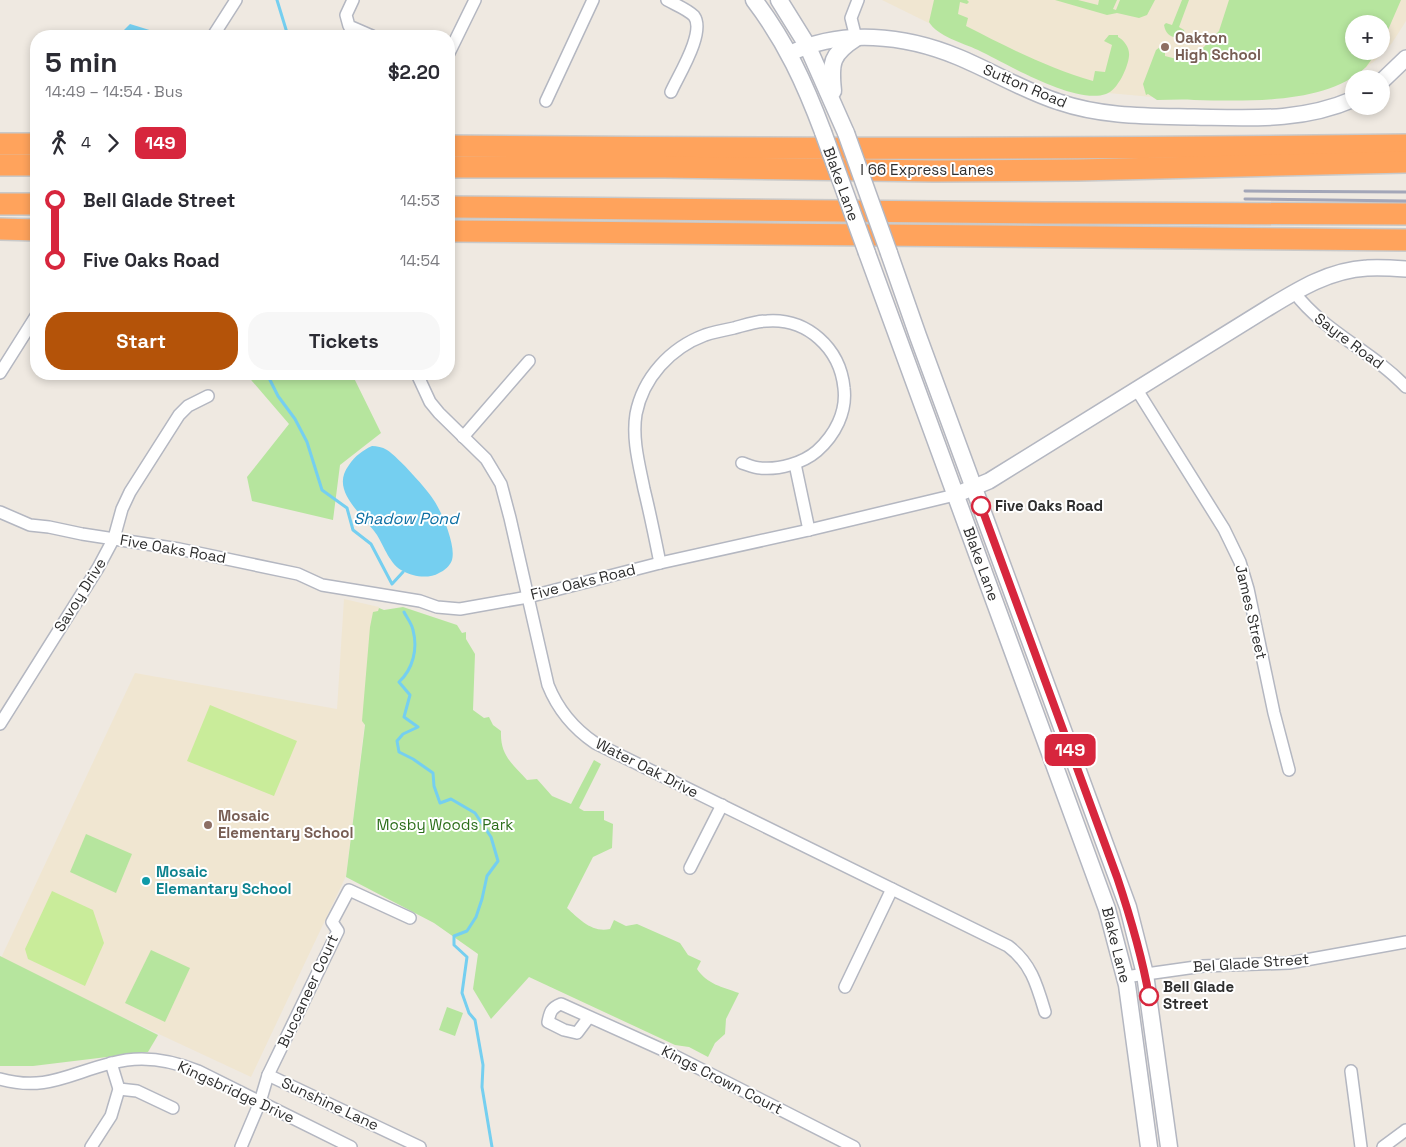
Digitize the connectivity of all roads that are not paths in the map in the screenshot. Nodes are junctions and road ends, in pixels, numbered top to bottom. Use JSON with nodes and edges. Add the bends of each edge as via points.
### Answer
{"nodes":[{"id":1,"x":236,"y":0,"type":"edge"},
{"id":2,"x":353,"y":0,"type":"edge"},
{"id":3,"x":475,"y":0,"type":"edge"},
{"id":4,"x":594,"y":0,"type":"edge"},
{"id":5,"x":667,"y":0,"type":"edge"},
{"id":6,"x":754,"y":0,"type":"edge"},
{"id":7,"x":779,"y":0,"type":"edge"},
{"id":8,"x":858,"y":0,"type":"edge"},
{"id":9,"x":217,"y":30,"type":"edge"},
{"id":10,"x":358,"y":30,"type":"edge"},
{"id":11,"x":856,"y":38,"type":"junction"},
{"id":12,"x":455,"y":41,"type":"edge"},
{"id":13,"x":807,"y":45,"type":"junction"},
{"id":14,"x":790,"y":54,"type":"junction"},
{"id":15,"x":1404,"y":63,"type":"edge"},
{"id":16,"x":1390,"y":75,"type":"edge"},
{"id":17,"x":671,"y":92,"type":"dead end"},
{"id":18,"x":546,"y":101,"type":"dead end"},
{"id":19,"x":1345,"y":102,"type":"edge"},
{"id":20,"x":835,"y":106,"type":"junction"},
{"id":21,"x":1406,"y":132,"type":"edge"},
{"id":22,"x":0,"y":144,"type":"edge"},
{"id":23,"x":30,"y":144,"type":"edge"},
{"id":24,"x":1375,"y":145,"type":"junction"},
{"id":25,"x":1406,"y":145,"type":"edge"},
{"id":26,"x":455,"y":146,"type":"edge"},
{"id":27,"x":1406,"y":162,"type":"edge"},
{"id":28,"x":0,"y":165,"type":"edge"},
{"id":29,"x":30,"y":165,"type":"edge"},
{"id":30,"x":455,"y":167,"type":"edge"},
{"id":31,"x":0,"y":204,"type":"edge"},
{"id":32,"x":30,"y":204,"type":"edge"},
{"id":33,"x":455,"y":207,"type":"edge"},
{"id":34,"x":1406,"y":214,"type":"edge"},
{"id":35,"x":0,"y":230,"type":"edge"},
{"id":36,"x":30,"y":230,"type":"edge"},
{"id":37,"x":455,"y":231,"type":"edge"},
{"id":38,"x":1406,"y":240,"type":"edge"},
{"id":39,"x":1406,"y":269,"type":"edge"},
{"id":40,"x":1294,"y":292,"type":"junction"},
{"id":41,"x":30,"y":326,"type":"edge"},
{"id":42,"x":529,"y":361,"type":"dead end"},
{"id":43,"x":0,"y":373,"type":"edge"},
{"id":44,"x":420,"y":380,"type":"edge"},
{"id":45,"x":1406,"y":387,"type":"edge"},
{"id":46,"x":1137,"y":390,"type":"junction"},
{"id":47,"x":208,"y":396,"type":"dead end"},
{"id":48,"x":464,"y":437,"type":"junction"},
{"id":49,"x":742,"y":463,"type":"dead end"},
{"id":50,"x":795,"y":464,"type":"junction"},
{"id":51,"x":974,"y":489,"type":"junction"},
{"id":52,"x":955,"y":495,"type":"junction"},
{"id":53,"x":0,"y":512,"type":"edge"},
{"id":54,"x":809,"y":530,"type":"junction"},
{"id":55,"x":114,"y":538,"type":"junction"},
{"id":56,"x":660,"y":563,"type":"junction"},
{"id":57,"x":528,"y":596,"type":"junction"},
{"id":58,"x":0,"y":724,"type":"edge"},
{"id":59,"x":1289,"y":770,"type":"dead end"},
{"id":60,"x":722,"y":805,"type":"junction"},
{"id":61,"x":690,"y":868,"type":"dead end"},
{"id":62,"x":892,"y":889,"type":"junction"},
{"id":63,"x":410,"y":918,"type":"dead end"},
{"id":64,"x":1406,"y":942,"type":"edge"},
{"id":65,"x":1145,"y":974,"type":"junction"},
{"id":66,"x":1125,"y":977,"type":"junction"},
{"id":67,"x":845,"y":987,"type":"dead end"},
{"id":68,"x":1045,"y":1012,"type":"dead end"},
{"id":69,"x":589,"y":1017,"type":"dead end"},
{"id":70,"x":111,"y":1063,"type":"junction"},
{"id":71,"x":1351,"y":1071,"type":"dead end"},
{"id":72,"x":268,"y":1075,"type":"junction"},
{"id":73,"x":0,"y":1079,"type":"edge"},
{"id":74,"x":119,"y":1089,"type":"junction"},
{"id":75,"x":260,"y":1102,"type":"junction"},
{"id":76,"x":172,"y":1108,"type":"dead end"},
{"id":77,"x":1406,"y":1130,"type":"edge"},
{"id":78,"x":91,"y":1147,"type":"edge"},
{"id":79,"x":241,"y":1147,"type":"edge"},
{"id":80,"x":351,"y":1147,"type":"edge"},
{"id":81,"x":420,"y":1147,"type":"edge"},
{"id":82,"x":854,"y":1147,"type":"edge"},
{"id":83,"x":1149,"y":1147,"type":"edge"},
{"id":84,"x":1169,"y":1147,"type":"edge"},
{"id":85,"x":1361,"y":1147,"type":"edge"},
{"id":86,"x":1383,"y":1147,"type":"edge"}],
"edges":[{"from":1,"to":9,"type":"street"},
{"from":2,"to":10,"type":"street","via":[[346,15],[349,26]]},
{"from":3,"to":12,"type":"street"},
{"from":4,"to":18,"type":"street"},
{"from":5,"to":17,"type":"street","via":[[687,10],[698,27],[696,39]]},
{"from":6,"to":14,"type":"main road","name":"Blake Lane"},
{"from":7,"to":13,"type":"main road","name":"Blake Lane"},
{"from":8,"to":11,"type":"street","via":[[851,18]]},
{"from":11,"to":13,"type":"street","name":"Sutton Road"},
{"from":11,"to":19,"type":"street","name":"Sutton Road","via":[[886,38],[930,47],[1059,102],[1117,115],[1292,117],[1326,110]]},
{"from":11,"to":20,"type":"main road","via":[[834,56]]},
{"from":13,"to":14,"type":"street","name":"Sutton Road"},
{"from":13,"to":20,"type":"main road","name":"Blake Lane"},
{"from":14,"to":52,"type":"main road","name":"Blake Lane","bridge":true,"via":[[823,132]]},
{"from":15,"to":16,"type":"street"},
{"from":20,"to":51,"type":"main road","name":"Blake Lane","bridge":true},
{"from":21,"to":24,"type":"highway"},
{"from":22,"to":23,"type":"highway"},
{"from":24,"to":25,"type":"highway"},
{"from":24,"to":26,"type":"highway","via":[[922,149]]},
{"from":27,"to":30,"type":"highway","name":"I 66 Express Lanes","via":[[934,171]]},
{"from":28,"to":29,"type":"highway"},
{"from":31,"to":32,"type":"highway"},
{"from":33,"to":34,"type":"highway"},
{"from":35,"to":36,"type":"highway"},
{"from":37,"to":38,"type":"highway"},
{"from":39,"to":40,"type":"street","name":"Five Oaks Road","via":[[1350,270]]},
{"from":40,"to":45,"type":"street","name":"Sayre Road","via":[[1316,317],[1367,352]]},
{"from":40,"to":46,"type":"street","name":"Five Oaks Road"},
{"from":41,"to":43,"type":"street"},
{"from":42,"to":48,"type":"street"},
{"from":44,"to":48,"type":"street","name":"Water Oak Drive","via":[[430,402]]},
{"from":46,"to":51,"type":"street","name":"Five Oaks Road"},
{"from":46,"to":59,"type":"street","name":"James Street","via":[[1224,529],[1240,562]]},
{"from":47,"to":55,"type":"street","name":"Savoy Drive","via":[[188,406],[179,415],[130,492]]},
{"from":48,"to":57,"type":"street","name":"Water Oak Drive","via":[[486,459],[501,484]]},
{"from":49,"to":50,"type":"street","via":[[759,468]]},
{"from":50,"to":54,"type":"street"},
{"from":50,"to":56,"type":"street","via":[[824,445],[836,428],[843,409],[845,391],[841,371],[834,354],[822,340],[790,322],[768,321],[706,334],[676,350],[648,383],[639,403],[635,424],[636,452]]},
{"from":51,"to":52,"type":"street","name":"Five Oaks Road"},
{"from":51,"to":65,"type":"main road","name":"Blake Lane","via":[[1128,907]]},
{"from":52,"to":54,"type":"street","name":"Five Oaks Road"},
{"from":52,"to":66,"type":"main road","name":"Blake Lane","via":[[1096,876]]},
{"from":53,"to":55,"type":"street","name":"Five Oaks Road","via":[[30,525]]},
{"from":54,"to":56,"type":"street","name":"Five Oaks Road"},
{"from":55,"to":57,"type":"street","name":"Five Oaks Road","via":[[258,565],[298,574],[322,585],[420,601],[437,607],[460,609]]},
{"from":55,"to":58,"type":"street","name":"Savoy Drive"},
{"from":56,"to":57,"type":"street","name":"Five Oaks Road"},
{"from":57,"to":60,"type":"street","name":"Water Oak Drive","via":[[548,685],[557,705],[574,727],[596,743]]},
{"from":60,"to":61,"type":"street"},
{"from":60,"to":62,"type":"street","name":"Water Oak Drive"},
{"from":62,"to":67,"type":"street"},
{"from":62,"to":68,"type":"street","name":"Water Oak Drive","via":[[1002,942],[1015,952],[1034,976]]},
{"from":63,"to":72,"type":"street","name":"Buccaneer Court","via":[[350,890],[332,922],[338,931]]},
{"from":64,"to":65,"type":"street","name":"Bel Glade Street","via":[[1289,963],[1203,966]]},
{"from":65,"to":66,"type":"street","name":"Bel Glade Street"},
{"from":65,"to":84,"type":"main road","name":"Blake Lane"},
{"from":66,"to":83,"type":"main road","name":"Blake Lane"},
{"from":69,"to":82,"type":"street","name":"Kings Crown Court","via":[[663,1050]]},
{"from":70,"to":73,"type":"street","name":"Kingsbridge Drive","via":[[52,1082],[34,1084]]},
{"from":70,"to":74,"type":"street"},
{"from":70,"to":75,"type":"street","name":"Kingsbridge Drive","via":[[132,1060],[177,1063]]},
{"from":71,"to":85,"type":"street"},
{"from":72,"to":75,"type":"street","name":"Buccaneer Court"},
{"from":72,"to":81,"type":"street","name":"Sunshine Lane"},
{"from":74,"to":76,"type":"street","via":[[137,1091]]},
{"from":74,"to":78,"type":"street","via":[[112,1116]]},
{"from":75,"to":79,"type":"street","name":"Buccaneer Court"},
{"from":75,"to":80,"type":"street","name":"Kingsbridge Drive"},
{"from":77,"to":86,"type":"street"}]}
